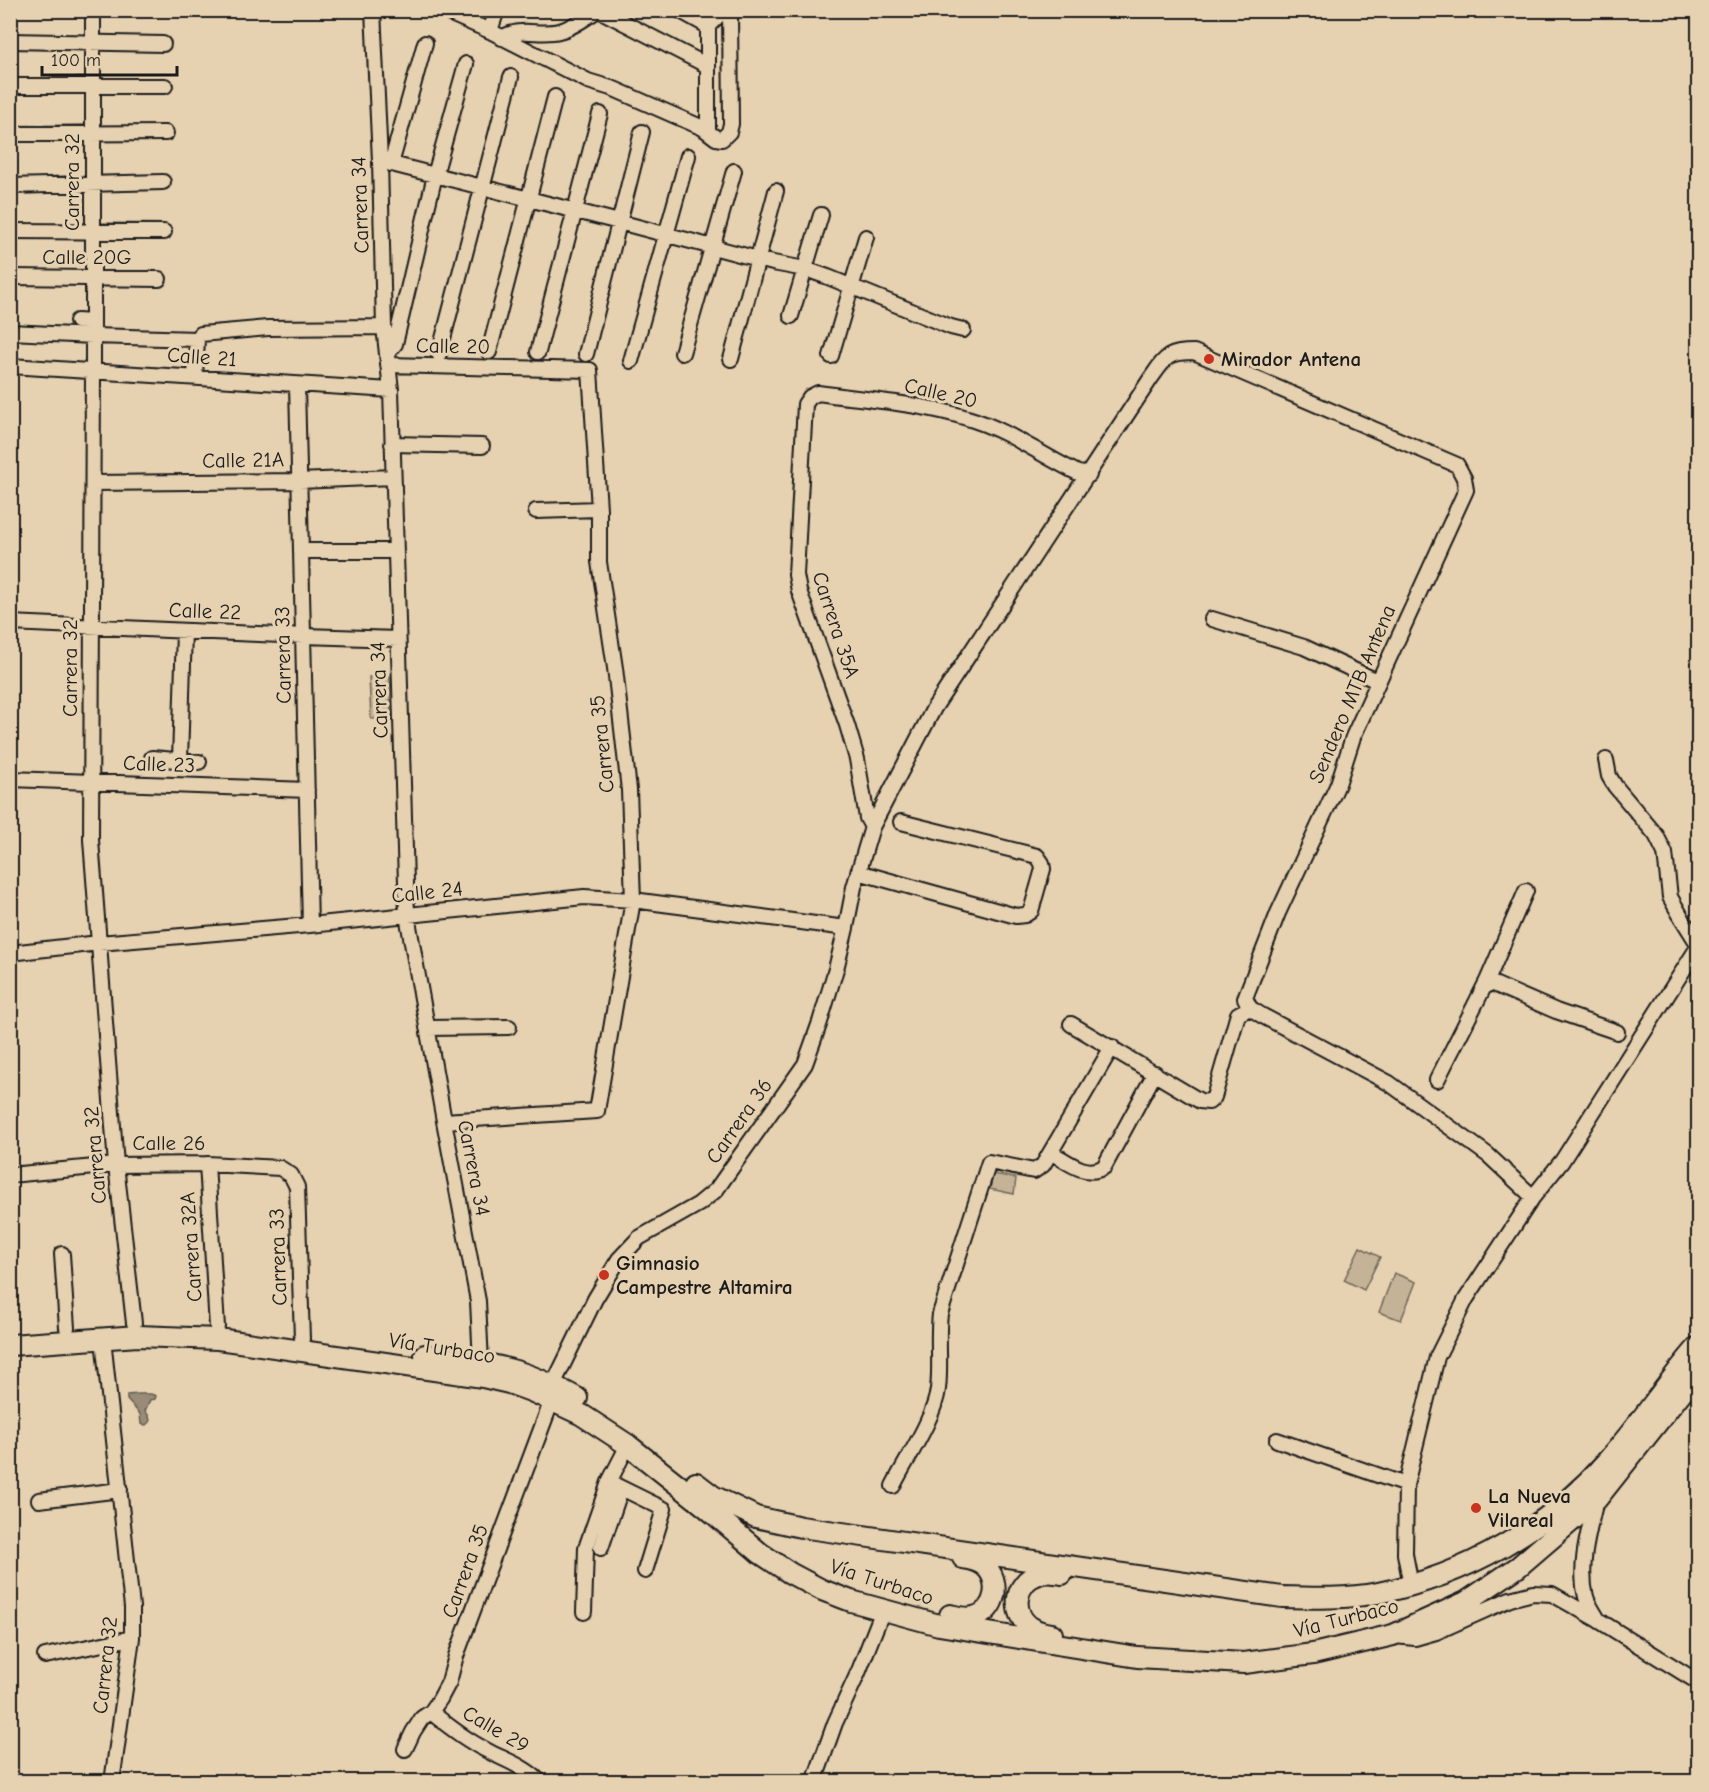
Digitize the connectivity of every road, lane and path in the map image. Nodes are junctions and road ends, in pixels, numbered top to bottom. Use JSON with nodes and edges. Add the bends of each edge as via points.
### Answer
{"nodes":[{"id":1,"x":93,"y":10,"type":"edge"},
{"id":2,"x":373,"y":10,"type":"edge"},
{"id":3,"x":442,"y":10,"type":"edge"},
{"id":4,"x":498,"y":10,"type":"edge"},
{"id":5,"x":599,"y":10,"type":"edge"},
{"id":6,"x":679,"y":10,"type":"edge"},
{"id":7,"x":724,"y":10,"type":"edge"},
{"id":8,"x":730,"y":10,"type":"edge"},
{"id":9,"x":708,"y":26,"type":"junction"},
{"id":10,"x":490,"y":32,"type":"junction"},
{"id":11,"x":502,"y":39,"type":"junction"},
{"id":12,"x":10,"y":41,"type":"edge"},
{"id":13,"x":93,"y":43,"type":"junction"},
{"id":14,"x":425,"y":43,"type":"dead end"},
{"id":15,"x":162,"y":44,"type":"dead end"},
{"id":16,"x":466,"y":64,"type":"dead end"},
{"id":17,"x":708,"y":66,"type":"junction"},
{"id":18,"x":511,"y":77,"type":"dead end"},
{"id":19,"x":10,"y":86,"type":"edge"},
{"id":20,"x":93,"y":86,"type":"junction"},
{"id":21,"x":165,"y":86,"type":"dead end"},
{"id":22,"x":555,"y":96,"type":"dead end"},
{"id":23,"x":600,"y":114,"type":"dead end"},
{"id":24,"x":642,"y":132,"type":"dead end"},
{"id":25,"x":708,"y":132,"type":"junction"},
{"id":26,"x":166,"y":133,"type":"dead end"},
{"id":27,"x":10,"y":134,"type":"edge"},
{"id":28,"x":93,"y":135,"type":"junction"},
{"id":29,"x":688,"y":156,"type":"dead end"},
{"id":30,"x":386,"y":162,"type":"junction"},
{"id":31,"x":734,"y":171,"type":"dead end"},
{"id":32,"x":435,"y":175,"type":"junction"},
{"id":33,"x":163,"y":182,"type":"dead end"},
{"id":34,"x":93,"y":184,"type":"junction"},
{"id":35,"x":10,"y":186,"type":"edge"},
{"id":36,"x":483,"y":187,"type":"junction"},
{"id":37,"x":776,"y":191,"type":"dead end"},
{"id":38,"x":529,"y":199,"type":"junction"},
{"id":39,"x":575,"y":211,"type":"junction"},
{"id":40,"x":821,"y":215,"type":"dead end"},
{"id":41,"x":619,"y":222,"type":"junction"},
{"id":42,"x":10,"y":231,"type":"edge"},
{"id":43,"x":93,"y":232,"type":"junction"},
{"id":44,"x":164,"y":232,"type":"dead end"},
{"id":45,"x":666,"y":234,"type":"junction"},
{"id":46,"x":866,"y":237,"type":"dead end"},
{"id":47,"x":712,"y":247,"type":"junction"},
{"id":48,"x":758,"y":259,"type":"junction"},
{"id":49,"x":805,"y":269,"type":"junction"},
{"id":50,"x":93,"y":277,"type":"junction"},
{"id":51,"x":14,"y":278,"type":"dead end"},
{"id":52,"x":159,"y":279,"type":"dead end"},
{"id":53,"x":852,"y":287,"type":"junction"},
{"id":54,"x":791,"y":316,"type":"dead end"},
{"id":55,"x":77,"y":321,"type":"dead end"},
{"id":56,"x":384,"y":327,"type":"junction"},
{"id":57,"x":93,"y":329,"type":"junction"},
{"id":58,"x":963,"y":330,"type":"dead end"},
{"id":59,"x":10,"y":332,"type":"edge"},
{"id":60,"x":197,"y":339,"type":"junction"},
{"id":61,"x":489,"y":352,"type":"dead end"},
{"id":62,"x":538,"y":352,"type":"dead end"},
{"id":63,"x":682,"y":353,"type":"dead end"},
{"id":64,"x":439,"y":354,"type":"dead end"},
{"id":65,"x":586,"y":354,"type":"dead end"},
{"id":66,"x":831,"y":356,"type":"dead end"},
{"id":67,"x":731,"y":359,"type":"dead end"},
{"id":68,"x":387,"y":360,"type":"junction"},
{"id":69,"x":631,"y":360,"type":"dead end"},
{"id":70,"x":10,"y":366,"type":"edge"},
{"id":71,"x":590,"y":370,"type":"joint"},
{"id":72,"x":93,"y":371,"type":"junction"},
{"id":73,"x":195,"y":378,"type":"junction"},
{"id":74,"x":297,"y":385,"type":"junction"},
{"id":75,"x":391,"y":390,"type":"junction"},
{"id":76,"x":810,"y":397,"type":"joint"},
{"id":77,"x":392,"y":444,"type":"junction"},
{"id":78,"x":482,"y":446,"type":"dead end"},
{"id":79,"x":1089,"y":475,"type":"junction"},
{"id":80,"x":393,"y":477,"type":"junction"},
{"id":81,"x":299,"y":481,"type":"junction"},
{"id":82,"x":93,"y":483,"type":"junction"},
{"id":83,"x":599,"y":509,"type":"junction"},
{"id":84,"x":536,"y":511,"type":"dead end"},
{"id":85,"x":301,"y":551,"type":"junction"},
{"id":86,"x":396,"y":551,"type":"junction"},
{"id":87,"x":1212,"y":619,"type":"dead end"},
{"id":88,"x":10,"y":623,"type":"edge"},
{"id":89,"x":91,"y":627,"type":"junction"},
{"id":90,"x":184,"y":631,"type":"junction"},
{"id":91,"x":304,"y":636,"type":"junction"},
{"id":92,"x":398,"y":639,"type":"junction"},
{"id":93,"x":1377,"y":681,"type":"junction"},
{"id":94,"x":152,"y":758,"type":"dead end"},
{"id":95,"x":180,"y":760,"type":"junction"},
{"id":96,"x":1606,"y":760,"type":"dead end"},
{"id":97,"x":199,"y":762,"type":"dead end"},
{"id":98,"x":10,"y":779,"type":"edge"},
{"id":99,"x":91,"y":783,"type":"junction"},
{"id":100,"x":306,"y":790,"type":"junction"},
{"id":101,"x":901,"y":822,"type":"dead end"},
{"id":102,"x":872,"y":827,"type":"junction"},
{"id":103,"x":858,"y":872,"type":"junction"},
{"id":104,"x":1526,"y":891,"type":"dead end"},
{"id":105,"x":633,"y":900,"type":"junction"},
{"id":106,"x":407,"y":915,"type":"junction"},
{"id":107,"x":310,"y":925,"type":"junction"},
{"id":108,"x":846,"y":928,"type":"junction"},
{"id":109,"x":99,"y":943,"type":"junction"},
{"id":110,"x":1698,"y":946,"type":"edge"},
{"id":111,"x":10,"y":953,"type":"edge"},
{"id":112,"x":1487,"y":981,"type":"junction"},
{"id":113,"x":1250,"y":1008,"type":"junction"},
{"id":114,"x":1071,"y":1024,"type":"dead end"},
{"id":115,"x":509,"y":1027,"type":"dead end"},
{"id":116,"x":427,"y":1028,"type":"junction"},
{"id":117,"x":1617,"y":1032,"type":"dead end"},
{"id":118,"x":1112,"y":1047,"type":"junction"},
{"id":119,"x":1155,"y":1073,"type":"junction"},
{"id":120,"x":1437,"y":1080,"type":"dead end"},
{"id":121,"x":444,"y":1121,"type":"junction"},
{"id":122,"x":1052,"y":1153,"type":"junction"},
{"id":123,"x":207,"y":1164,"type":"junction"},
{"id":124,"x":116,"y":1165,"type":"junction"},
{"id":125,"x":10,"y":1175,"type":"edge"},
{"id":126,"x":291,"y":1175,"type":"joint"},
{"id":127,"x":1533,"y":1197,"type":"junction"},
{"id":128,"x":62,"y":1254,"type":"dead end"},
{"id":129,"x":135,"y":1323,"type":"junction"},
{"id":130,"x":217,"y":1327,"type":"junction"},
{"id":131,"x":68,"y":1328,"type":"junction"},
{"id":132,"x":10,"y":1332,"type":"edge"},
{"id":133,"x":103,"y":1339,"type":"junction"},
{"id":134,"x":302,"y":1339,"type":"junction"},
{"id":135,"x":10,"y":1345,"type":"edge"},
{"id":136,"x":1698,"y":1347,"type":"edge"},
{"id":137,"x":481,"y":1363,"type":"junction"},
{"id":138,"x":1698,"y":1374,"type":"edge"},
{"id":139,"x":552,"y":1392,"type":"junction"},
{"id":140,"x":1277,"y":1440,"type":"dead end"},
{"id":141,"x":628,"y":1445,"type":"junction"},
{"id":142,"x":1406,"y":1485,"type":"junction"},
{"id":143,"x":615,"y":1486,"type":"junction"},
{"id":144,"x":893,"y":1486,"type":"dead end"},
{"id":145,"x":120,"y":1490,"type":"junction"},
{"id":146,"x":39,"y":1500,"type":"dead end"},
{"id":147,"x":1596,"y":1500,"type":"junction"},
{"id":148,"x":836,"y":1533,"type":"junction"},
{"id":149,"x":601,"y":1548,"type":"dead end"},
{"id":150,"x":645,"y":1572,"type":"dead end"},
{"id":151,"x":1139,"y":1577,"type":"junction"},
{"id":152,"x":1411,"y":1585,"type":"junction"},
{"id":153,"x":851,"y":1601,"type":"junction"},
{"id":154,"x":883,"y":1610,"type":"junction"},
{"id":155,"x":584,"y":1612,"type":"dead end"},
{"id":156,"x":1598,"y":1620,"type":"junction"},
{"id":157,"x":1393,"y":1635,"type":"junction"},
{"id":158,"x":132,"y":1638,"type":"junction"},
{"id":159,"x":45,"y":1656,"type":"dead end"},
{"id":160,"x":1137,"y":1657,"type":"junction"},
{"id":161,"x":1698,"y":1682,"type":"edge"},
{"id":162,"x":431,"y":1712,"type":"junction"},
{"id":163,"x":405,"y":1749,"type":"dead end"},
{"id":164,"x":112,"y":1782,"type":"edge"},
{"id":165,"x":540,"y":1782,"type":"edge"},
{"id":166,"x":814,"y":1782,"type":"edge"}],
"edges":[{"from":1,"to":13,"type":"street","name":"Carrera 32"},
{"from":2,"to":30,"type":"street","name":"Carrera 34"},
{"from":3,"to":10,"type":"street"},
{"from":4,"to":10,"type":"street"},
{"from":5,"to":11,"type":"street","via":[[563,30],[517,32]]},
{"from":5,"to":17,"type":"street"},
{"from":6,"to":9,"type":"street"},
{"from":7,"to":9,"type":"street"},
{"from":8,"to":25,"type":"street","via":[[731,124],[722,139]]},
{"from":9,"to":17,"type":"street"},
{"from":10,"to":11,"type":"street"},
{"from":11,"to":25,"type":"street"},
{"from":12,"to":13,"type":"street"},
{"from":13,"to":15,"type":"street"},
{"from":13,"to":20,"type":"street","name":"Carrera 32"},
{"from":14,"to":30,"type":"street"},
{"from":16,"to":32,"type":"street"},
{"from":17,"to":25,"type":"street"},
{"from":18,"to":36,"type":"street"},
{"from":19,"to":20,"type":"street"},
{"from":20,"to":21,"type":"street"},
{"from":20,"to":28,"type":"street","name":"Carrera 32"},
{"from":22,"to":38,"type":"street"},
{"from":23,"to":39,"type":"street"},
{"from":24,"to":41,"type":"street"},
{"from":26,"to":28,"type":"street"},
{"from":27,"to":28,"type":"street"},
{"from":28,"to":34,"type":"street","name":"Carrera 32"},
{"from":29,"to":45,"type":"street"},
{"from":30,"to":32,"type":"street"},
{"from":30,"to":56,"type":"street","name":"Carrera 34"},
{"from":31,"to":47,"type":"street"},
{"from":32,"to":36,"type":"street"},
{"from":32,"to":68,"type":"street","via":[[395,344]]},
{"from":33,"to":34,"type":"street"},
{"from":34,"to":35,"type":"street"},
{"from":34,"to":43,"type":"street","name":"Carrera 32"},
{"from":36,"to":38,"type":"street"},
{"from":36,"to":64,"type":"street"},
{"from":37,"to":48,"type":"street"},
{"from":38,"to":39,"type":"street"},
{"from":38,"to":61,"type":"street"},
{"from":39,"to":41,"type":"street"},
{"from":39,"to":62,"type":"street"},
{"from":40,"to":49,"type":"street"},
{"from":41,"to":45,"type":"street"},
{"from":41,"to":65,"type":"street"},
{"from":42,"to":43,"type":"street"},
{"from":43,"to":44,"type":"street"},
{"from":43,"to":50,"type":"street","name":"Carrera 32"},
{"from":45,"to":47,"type":"street"},
{"from":45,"to":69,"type":"street"},
{"from":46,"to":53,"type":"street"},
{"from":47,"to":48,"type":"street"},
{"from":47,"to":63,"type":"street"},
{"from":48,"to":49,"type":"street"},
{"from":48,"to":67,"type":"street"},
{"from":49,"to":53,"type":"street"},
{"from":49,"to":54,"type":"street"},
{"from":50,"to":51,"type":"street","name":"Calle 20G"},
{"from":50,"to":52,"type":"street","name":"Calle 20G"},
{"from":50,"to":57,"type":"street","name":"Carrera 32"},
{"from":53,"to":58,"type":"street"},
{"from":53,"to":66,"type":"street"},
{"from":55,"to":57,"type":"street"},
{"from":56,"to":60,"type":"street","via":[[268,328],[201,334]]},
{"from":56,"to":68,"type":"street","name":"Carrera 34"},
{"from":57,"to":59,"type":"street"},
{"from":57,"to":60,"type":"street"},
{"from":57,"to":72,"type":"street","name":"Carrera 32"},
{"from":60,"to":73,"type":"street"},
{"from":68,"to":71,"type":"street","name":"Calle 20"},
{"from":68,"to":75,"type":"street","name":"Carrera 34"},
{"from":70,"to":72,"type":"street","name":"Calle 21"},
{"from":71,"to":83,"type":"street","name":"Carrera 35"},
{"from":72,"to":73,"type":"street","name":"Calle 21"},
{"from":72,"to":82,"type":"street","name":"Carrera 32"},
{"from":73,"to":74,"type":"street","name":"Calle 21"},
{"from":74,"to":75,"type":"street","name":"Calle 21"},
{"from":74,"to":81,"type":"street","name":"Carrera 33"},
{"from":75,"to":77,"type":"street","name":"Carrera 34"},
{"from":76,"to":79,"type":"street","name":"Calle 20","via":[[818,393],[968,418]]},
{"from":76,"to":102,"type":"street","name":"Carrera 35A","via":[[806,404],[796,574],[848,725]]},
{"from":77,"to":78,"type":"street"},
{"from":77,"to":80,"type":"street","name":"Carrera 34"},
{"from":79,"to":93,"type":"street","name":"Sendero MTB Antena","via":[[1165,357],[1178,352],[1194,352],[1457,465],[1466,490]]},
{"from":79,"to":102,"type":"street","name":"Sendero MTB Antena","via":[[934,708]]},
{"from":80,"to":81,"type":"street","name":"Calle 21A"},
{"from":80,"to":86,"type":"street","name":"Carrera 34"},
{"from":81,"to":82,"type":"street","name":"Calle 21A"},
{"from":81,"to":85,"type":"street","name":"Carrera 33"},
{"from":82,"to":89,"type":"street","name":"Carrera 32"},
{"from":83,"to":84,"type":"street"},
{"from":83,"to":105,"type":"street","name":"Carrera 35","via":[[599,562],[629,790]]},
{"from":85,"to":86,"type":"street"},
{"from":85,"to":91,"type":"street","name":"Carrera 33"},
{"from":86,"to":92,"type":"street","name":"Carrera 34"},
{"from":87,"to":93,"type":"street","via":[[1304,647]]},
{"from":88,"to":89,"type":"street","name":"Calle 22"},
{"from":89,"to":90,"type":"street","name":"Calle 22"},
{"from":89,"to":99,"type":"street","name":"Carrera 32"},
{"from":90,"to":91,"type":"street","name":"Calle 22"},
{"from":90,"to":95,"type":"street"},
{"from":91,"to":92,"type":"street","name":"Calle 22"},
{"from":91,"to":100,"type":"street","name":"Carrera 33"},
{"from":92,"to":106,"type":"street","name":"Carrera 34"},
{"from":93,"to":113,"type":"street","name":"Sendero MTB Antena","via":[[1338,784],[1251,978],[1245,998]]},
{"from":94,"to":95,"type":"street"},
{"from":95,"to":97,"type":"street"},
{"from":96,"to":110,"type":"street","via":[[1615,786],[1656,835],[1665,852],[1670,897]]},
{"from":98,"to":99,"type":"street","name":"Calle 23"},
{"from":99,"to":100,"type":"street","name":"Calle 23"},
{"from":99,"to":109,"type":"street","name":"Carrera 32"},
{"from":100,"to":107,"type":"street","name":"Carrera 33"},
{"from":101,"to":103,"type":"street","via":[[1037,856],[1043,869],[1030,911],[1016,916]]},
{"from":102,"to":103,"type":"street","name":"Carrera 36"},
{"from":103,"to":108,"type":"street","name":"Carrera 36"},
{"from":104,"to":112,"type":"street"},
{"from":105,"to":106,"type":"street","name":"Calle 24","via":[[584,897]]},
{"from":105,"to":108,"type":"street","name":"Calle 24"},
{"from":105,"to":121,"type":"street","name":"Carrera 35","via":[[597,1111]]},
{"from":106,"to":107,"type":"street","name":"Calle 24"},
{"from":106,"to":116,"type":"street","name":"Carrera 34"},
{"from":107,"to":109,"type":"street","name":"Calle 24"},
{"from":108,"to":139,"type":"street","name":"Carrera 36","via":[[805,1064],[716,1190],[639,1238],[619,1259],[595,1299]]},
{"from":109,"to":111,"type":"street","name":"Calle 24"},
{"from":109,"to":124,"type":"street","name":"Carrera 32"},
{"from":110,"to":127,"type":"street","via":[[1562,1161]]},
{"from":112,"to":117,"type":"street"},
{"from":112,"to":120,"type":"street"},
{"from":113,"to":119,"type":"street","via":[[1238,1014],[1214,1097],[1209,1102],[1200,1101]]},
{"from":113,"to":127,"type":"street","via":[[1389,1083],[1488,1155]]},
{"from":114,"to":118,"type":"street"},
{"from":115,"to":116,"type":"street"},
{"from":116,"to":121,"type":"street","name":"Carrera 34"},
{"from":118,"to":119,"type":"street"},
{"from":118,"to":122,"type":"street"},
{"from":119,"to":122,"type":"street","via":[[1104,1167],[1086,1172]]},
{"from":121,"to":137,"type":"street","name":"Carrera 34","via":[[478,1301]]},
{"from":122,"to":144,"type":"street","via":[[1034,1170],[989,1162],[940,1314],[935,1405]]},
{"from":123,"to":124,"type":"street","name":"Calle 26"},
{"from":123,"to":126,"type":"street","name":"Calle 26","via":[[280,1168]]},
{"from":123,"to":130,"type":"street","name":"Carrera 32A"},
{"from":124,"to":125,"type":"street","name":"Calle 26"},
{"from":124,"to":129,"type":"street","name":"Carrera 32"},
{"from":126,"to":134,"type":"street","name":"Carrera 33","via":[[297,1187]]},
{"from":127,"to":142,"type":"street","via":[[1466,1299],[1437,1357]]},
{"from":128,"to":131,"type":"street"},
{"from":129,"to":130,"type":"highway","name":"Vía Turbaco"},
{"from":129,"to":131,"type":"highway","name":"Vía Turbaco"},
{"from":130,"to":134,"type":"highway","name":"Vía Turbaco"},
{"from":131,"to":132,"type":"highway","name":"Vía Turbaco"},
{"from":133,"to":135,"type":"highway","name":"Vía Turbaco"},
{"from":133,"to":139,"type":"highway","name":"Vía Turbaco","via":[[138,1336],[230,1341],[483,1377]]},
{"from":133,"to":145,"type":"street","name":"Carrera 32"},
{"from":134,"to":137,"type":"highway","name":"Vía Turbaco"},
{"from":136,"to":152,"type":"highway","name":"Vía Turbaco","via":[[1609,1460],[1547,1518],[1505,1545],[1454,1570]]},
{"from":137,"to":139,"type":"highway","name":"Vía Turbaco","via":[[510,1369]]},
{"from":138,"to":147,"type":"highway","name":"Vía Turbaco"},
{"from":139,"to":141,"type":"highway","name":"Vía Turbaco"},
{"from":139,"to":148,"type":"highway","name":"Vía Turbaco","via":[[588,1403],[736,1509],[756,1517]]},
{"from":139,"to":162,"type":"street","name":"Carrera 35","via":[[448,1682]]},
{"from":140,"to":142,"type":"street"},
{"from":141,"to":143,"type":"street"},
{"from":141,"to":153,"type":"highway","name":"Vía Turbaco","via":[[760,1553],[822,1590]]},
{"from":142,"to":152,"type":"street","via":[[1406,1554]]},
{"from":143,"to":149,"type":"street"},
{"from":143,"to":150,"type":"street","via":[[664,1509]]},
{"from":143,"to":155,"type":"street","via":[[586,1548]]},
{"from":145,"to":146,"type":"street"},
{"from":145,"to":158,"type":"street","name":"Carrera 32"},
{"from":147,"to":156,"type":"street","via":[[1583,1575],[1586,1599]]},
{"from":147,"to":157,"type":"highway","name":"Vía Turbaco","via":[[1518,1567],[1466,1602]]},
{"from":148,"to":151,"type":"highway","name":"Vía Turbaco"},
{"from":148,"to":153,"type":"highway","via":[[848,1544],[980,1562],[994,1578],[996,1591],[983,1613],[964,1618],[874,1599]]},
{"from":151,"to":152,"type":"highway","name":"Vía Turbaco","via":[[1282,1597],[1335,1598]]},
{"from":151,"to":160,"type":"highway","via":[[1129,1585],[1041,1573],[1022,1586],[1017,1605],[1027,1625],[1036,1631],[1122,1646]]},
{"from":153,"to":154,"type":"highway","name":"Vía Turbaco"},
{"from":154,"to":160,"type":"highway","name":"Vía Turbaco","via":[[939,1625]]},
{"from":154,"to":166,"type":"street"},
{"from":156,"to":157,"type":"street","via":[[1552,1594],[1533,1593],[1510,1599],[1436,1632],[1415,1638]]},
{"from":156,"to":161,"type":"street"},
{"from":157,"to":160,"type":"highway","name":"Vía Turbaco","via":[[1312,1654],[1244,1663]]},
{"from":158,"to":159,"type":"street"},
{"from":158,"to":164,"type":"street","name":"Carrera 32"},
{"from":162,"to":163,"type":"street","name":"Carrera 35","via":[[422,1718]]},
{"from":162,"to":165,"type":"street","name":"Calle 29","via":[[478,1746]]}]}
